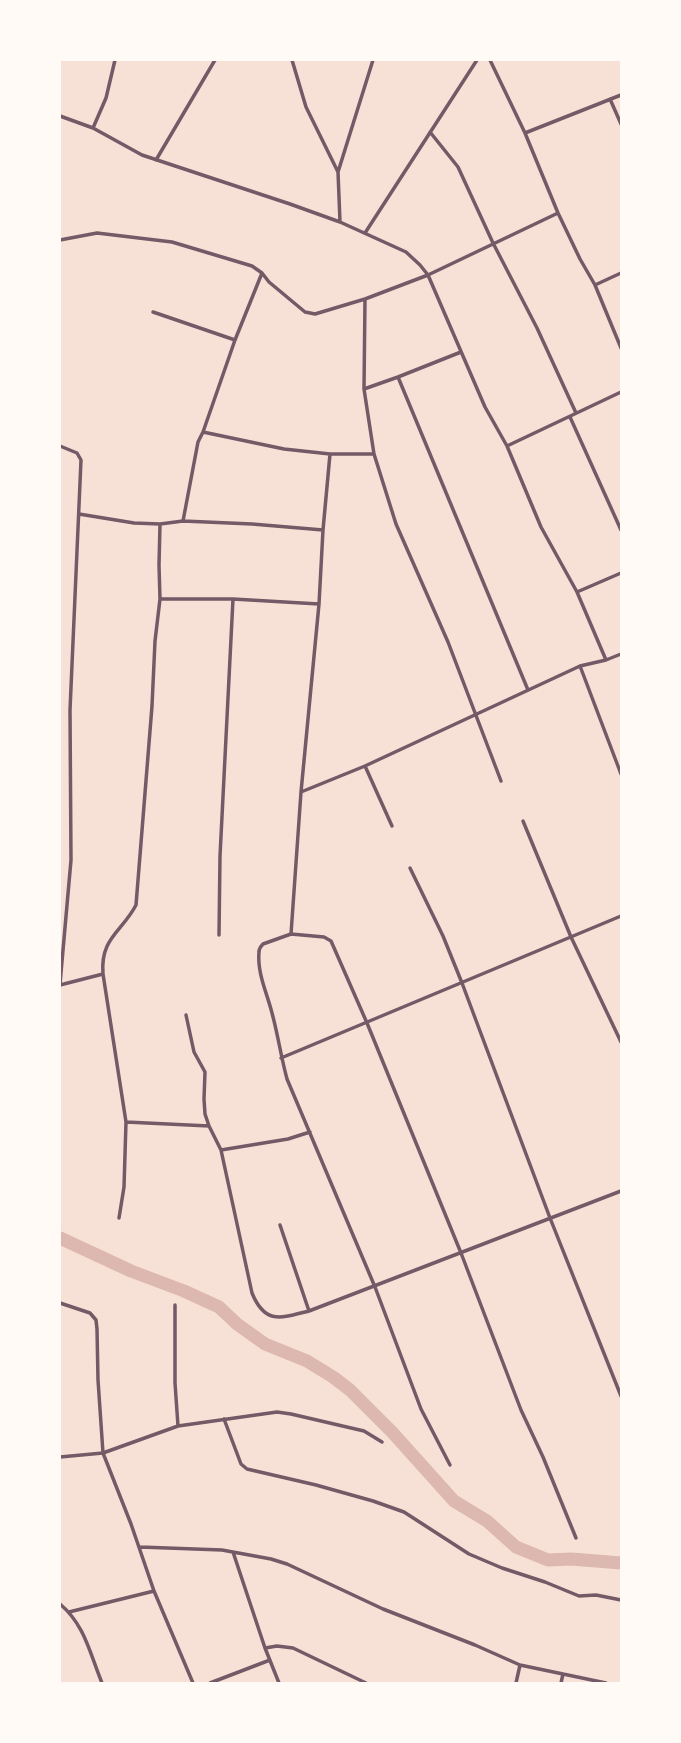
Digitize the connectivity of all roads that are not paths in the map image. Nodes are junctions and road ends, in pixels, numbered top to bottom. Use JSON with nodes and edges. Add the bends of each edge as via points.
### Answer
{"nodes":[{"id":1,"x":114,"y":60,"type":"edge"},
{"id":2,"x":215,"y":60,"type":"edge"},
{"id":3,"x":292,"y":60,"type":"edge"},
{"id":4,"x":373,"y":60,"type":"edge"},
{"id":5,"x":478,"y":60,"type":"edge"},
{"id":6,"x":490,"y":60,"type":"edge"},
{"id":7,"x":621,"y":95,"type":"edge"},
{"id":8,"x":610,"y":99,"type":"junction"},
{"id":9,"x":60,"y":116,"type":"edge"},
{"id":10,"x":621,"y":124,"type":"edge"},
{"id":11,"x":93,"y":128,"type":"junction"},
{"id":12,"x":430,"y":132,"type":"junction"},
{"id":13,"x":525,"y":134,"type":"junction"},
{"id":14,"x":156,"y":160,"type":"junction"},
{"id":15,"x":338,"y":172,"type":"junction"},
{"id":16,"x":558,"y":213,"type":"junction"},
{"id":17,"x":340,"y":222,"type":"junction"},
{"id":18,"x":365,"y":233,"type":"junction"},
{"id":19,"x":60,"y":240,"type":"edge"},
{"id":20,"x":494,"y":243,"type":"junction"},
{"id":21,"x":262,"y":273,"type":"junction"},
{"id":22,"x":621,"y":273,"type":"edge"},
{"id":23,"x":428,"y":275,"type":"junction"},
{"id":24,"x":595,"y":285,"type":"junction"},
{"id":25,"x":365,"y":299,"type":"junction"},
{"id":26,"x":153,"y":312,"type":"dead end"},
{"id":27,"x":235,"y":340,"type":"junction"},
{"id":28,"x":621,"y":348,"type":"edge"},
{"id":29,"x":461,"y":352,"type":"junction"},
{"id":30,"x":398,"y":377,"type":"junction"},
{"id":31,"x":364,"y":389,"type":"junction"},
{"id":32,"x":621,"y":392,"type":"edge"},
{"id":33,"x":576,"y":413,"type":"junction"},
{"id":34,"x":570,"y":416,"type":"junction"},
{"id":35,"x":204,"y":432,"type":"junction"},
{"id":36,"x":60,"y":446,"type":"edge"},
{"id":37,"x":507,"y":446,"type":"junction"},
{"id":38,"x":330,"y":454,"type":"junction"},
{"id":39,"x":374,"y":454,"type":"junction"},
{"id":40,"x":80,"y":514,"type":"junction"},
{"id":41,"x":182,"y":521,"type":"junction"},
{"id":42,"x":160,"y":524,"type":"junction"},
{"id":43,"x":323,"y":530,"type":"junction"},
{"id":44,"x":621,"y":530,"type":"edge"},
{"id":45,"x":621,"y":573,"type":"edge"},
{"id":46,"x":577,"y":592,"type":"junction"},
{"id":47,"x":160,"y":599,"type":"junction"},
{"id":48,"x":233,"y":599,"type":"junction"},
{"id":49,"x":319,"y":604,"type":"junction"},
{"id":50,"x":621,"y":654,"type":"edge"},
{"id":51,"x":606,"y":660,"type":"junction"},
{"id":52,"x":580,"y":666,"type":"junction"},
{"id":53,"x":528,"y":690,"type":"junction"},
{"id":54,"x":475,"y":715,"type":"junction"},
{"id":55,"x":365,"y":766,"type":"junction"},
{"id":56,"x":621,"y":774,"type":"edge"},
{"id":57,"x":501,"y":781,"type":"dead end"},
{"id":58,"x":301,"y":792,"type":"junction"},
{"id":59,"x":523,"y":821,"type":"dead end"},
{"id":60,"x":392,"y":826,"type":"dead end"},
{"id":61,"x":410,"y":868,"type":"dead end"},
{"id":62,"x":621,"y":916,"type":"edge"},
{"id":63,"x":291,"y":934,"type":"junction"},
{"id":64,"x":219,"y":936,"type":"dead end"},
{"id":65,"x":571,"y":937,"type":"junction"},
{"id":66,"x":103,"y":974,"type":"junction"},
{"id":67,"x":462,"y":983,"type":"junction"},
{"id":68,"x":60,"y":984,"type":"edge"},
{"id":69,"x":186,"y":1015,"type":"dead end"},
{"id":70,"x":367,"y":1023,"type":"junction"},
{"id":71,"x":621,"y":1042,"type":"edge"},
{"id":72,"x":281,"y":1058,"type":"junction"},
{"id":73,"x":126,"y":1122,"type":"junction"},
{"id":74,"x":209,"y":1126,"type":"junction"},
{"id":75,"x":310,"y":1132,"type":"junction"},
{"id":76,"x":221,"y":1150,"type":"junction"},
{"id":77,"x":621,"y":1191,"type":"edge"},
{"id":78,"x":119,"y":1218,"type":"dead end"},
{"id":79,"x":550,"y":1218,"type":"junction"},
{"id":80,"x":280,"y":1225,"type":"dead end"},
{"id":81,"x":461,"y":1254,"type":"junction"},
{"id":82,"x":375,"y":1286,"type":"junction"},
{"id":83,"x":60,"y":1303,"type":"edge"},
{"id":84,"x":175,"y":1305,"type":"dead end"},
{"id":85,"x":309,"y":1311,"type":"junction"},
{"id":86,"x":621,"y":1396,"type":"edge"},
{"id":87,"x":224,"y":1419,"type":"junction"},
{"id":88,"x":178,"y":1426,"type":"junction"},
{"id":89,"x":382,"y":1442,"type":"dead end"},
{"id":90,"x":103,"y":1453,"type":"junction"},
{"id":91,"x":60,"y":1457,"type":"edge"},
{"id":92,"x":450,"y":1465,"type":"dead end"},
{"id":93,"x":576,"y":1538,"type":"dead end"},
{"id":94,"x":140,"y":1548,"type":"junction"},
{"id":95,"x":233,"y":1552,"type":"junction"},
{"id":96,"x":154,"y":1591,"type":"junction"},
{"id":97,"x":621,"y":1600,"type":"edge"},
{"id":98,"x":60,"y":1604,"type":"edge"},
{"id":99,"x":69,"y":1612,"type":"junction"},
{"id":100,"x":265,"y":1648,"type":"junction"},
{"id":101,"x":270,"y":1660,"type":"junction"},
{"id":102,"x":520,"y":1665,"type":"junction"},
{"id":103,"x":563,"y":1674,"type":"junction"},
{"id":104,"x":102,"y":1683,"type":"edge"},
{"id":105,"x":193,"y":1683,"type":"edge"},
{"id":106,"x":210,"y":1683,"type":"edge"},
{"id":107,"x":279,"y":1683,"type":"edge"},
{"id":108,"x":366,"y":1683,"type":"edge"},
{"id":109,"x":516,"y":1683,"type":"edge"},
{"id":110,"x":561,"y":1683,"type":"edge"},
{"id":111,"x":606,"y":1683,"type":"edge"}],
"edges":[{"from":1,"to":11,"type":"street","via":[[106,98]]},
{"from":2,"to":14,"type":"street"},
{"from":3,"to":15,"type":"street","via":[[306,107]]},
{"from":4,"to":15,"type":"street"},
{"from":5,"to":12,"type":"street"},
{"from":6,"to":13,"type":"street"},
{"from":7,"to":8,"type":"street"},
{"from":8,"to":10,"type":"street"},
{"from":8,"to":13,"type":"street"},
{"from":9,"to":11,"type":"street"},
{"from":11,"to":14,"type":"street","via":[[135,152]]},
{"from":12,"to":18,"type":"street"},
{"from":12,"to":20,"type":"street","via":[[458,167]]},
{"from":13,"to":16,"type":"street"},
{"from":14,"to":17,"type":"street"},
{"from":15,"to":17,"type":"street"},
{"from":16,"to":20,"type":"street"},
{"from":16,"to":24,"type":"street"},
{"from":17,"to":18,"type":"street"},
{"from":18,"to":23,"type":"street","via":[[406,252]]},
{"from":19,"to":21,"type":"street","via":[[97,233],[172,242],[252,266]]},
{"from":20,"to":23,"type":"street"},
{"from":20,"to":33,"type":"street"},
{"from":21,"to":25,"type":"street","via":[[269,282],[310,314]]},
{"from":21,"to":27,"type":"street"},
{"from":22,"to":24,"type":"street"},
{"from":23,"to":25,"type":"street"},
{"from":23,"to":29,"type":"street"},
{"from":24,"to":28,"type":"street"},
{"from":25,"to":31,"type":"street"},
{"from":26,"to":27,"type":"street"},
{"from":27,"to":35,"type":"street"},
{"from":29,"to":30,"type":"street"},
{"from":29,"to":37,"type":"street","via":[[485,407]]},
{"from":30,"to":31,"type":"street"},
{"from":30,"to":53,"type":"street"},
{"from":31,"to":39,"type":"street"},
{"from":32,"to":33,"type":"street"},
{"from":33,"to":34,"type":"street"},
{"from":34,"to":37,"type":"street"},
{"from":34,"to":44,"type":"street"},
{"from":35,"to":38,"type":"street","via":[[284,449]]},
{"from":35,"to":41,"type":"street","via":[[196,450]]},
{"from":36,"to":40,"type":"street","via":[[77,453],[81,460]]},
{"from":37,"to":46,"type":"street","via":[[541,527]]},
{"from":38,"to":39,"type":"street"},
{"from":38,"to":43,"type":"street"},
{"from":39,"to":54,"type":"street","via":[[396,524],[448,642]]},
{"from":40,"to":42,"type":"street","via":[[134,523]]},
{"from":40,"to":68,"type":"street","via":[[70,710],[71,860]]},
{"from":41,"to":42,"type":"street"},
{"from":41,"to":43,"type":"street"},
{"from":42,"to":47,"type":"street"},
{"from":43,"to":49,"type":"street"},
{"from":45,"to":46,"type":"street"},
{"from":46,"to":51,"type":"street"},
{"from":47,"to":48,"type":"street"},
{"from":47,"to":66,"type":"street","via":[[136,905],[107,946],[102,964]]},
{"from":48,"to":49,"type":"street"},
{"from":48,"to":64,"type":"street","via":[[220,841]]},
{"from":49,"to":58,"type":"street"},
{"from":50,"to":51,"type":"street"},
{"from":51,"to":52,"type":"street"},
{"from":52,"to":53,"type":"street"},
{"from":52,"to":56,"type":"street"},
{"from":53,"to":54,"type":"street"},
{"from":54,"to":55,"type":"street"},
{"from":54,"to":57,"type":"street"},
{"from":55,"to":58,"type":"street"},
{"from":55,"to":60,"type":"street"},
{"from":58,"to":63,"type":"street"},
{"from":59,"to":65,"type":"street"},
{"from":61,"to":67,"type":"street","via":[[443,936]]},
{"from":62,"to":65,"type":"street"},
{"from":63,"to":70,"type":"street","via":[[329,939]]},
{"from":63,"to":72,"type":"street","via":[[263,944],[259,950],[263,985],[273,1014]]},
{"from":65,"to":67,"type":"street"},
{"from":65,"to":71,"type":"street"},
{"from":66,"to":68,"type":"street"},
{"from":66,"to":73,"type":"street"},
{"from":67,"to":70,"type":"street"},
{"from":67,"to":79,"type":"street"},
{"from":69,"to":74,"type":"street","via":[[194,1052],[205,1072],[204,1107]]},
{"from":70,"to":72,"type":"street"},
{"from":70,"to":81,"type":"street"},
{"from":72,"to":75,"type":"street","via":[[292,1092]]},
{"from":73,"to":74,"type":"street"},
{"from":73,"to":78,"type":"street","via":[[124,1187]]},
{"from":74,"to":76,"type":"street"},
{"from":75,"to":76,"type":"street","via":[[276,1141]]},
{"from":75,"to":82,"type":"street"},
{"from":76,"to":85,"type":"street","via":[[247,1274],[257,1305],[264,1312],[282,1318]]},
{"from":77,"to":79,"type":"street"},
{"from":79,"to":81,"type":"street"},
{"from":79,"to":86,"type":"street"},
{"from":80,"to":85,"type":"street"},
{"from":81,"to":82,"type":"street"},
{"from":81,"to":93,"type":"street","via":[[521,1410]]},
{"from":82,"to":85,"type":"street"},
{"from":82,"to":92,"type":"street","via":[[421,1409]]},
{"from":83,"to":90,"type":"street","via":[[86,1311],[96,1320]]},
{"from":84,"to":88,"type":"street"},
{"from":87,"to":88,"type":"street"},
{"from":87,"to":89,"type":"street","via":[[277,1412],[291,1414],[364,1431]]},
{"from":87,"to":97,"type":"street","via":[[241,1464],[246,1469],[373,1501],[408,1514],[469,1554],[502,1568],[579,1596]]},
{"from":88,"to":90,"type":"street"},
{"from":90,"to":91,"type":"street"},
{"from":90,"to":94,"type":"street"},
{"from":94,"to":95,"type":"street"},
{"from":94,"to":96,"type":"street"},
{"from":95,"to":100,"type":"street"},
{"from":95,"to":102,"type":"street","via":[[287,1564],[383,1609]]},
{"from":96,"to":99,"type":"street"},
{"from":96,"to":105,"type":"street"},
{"from":98,"to":99,"type":"street"},
{"from":99,"to":104,"type":"street","via":[[86,1639]]},
{"from":100,"to":101,"type":"street"},
{"from":100,"to":108,"type":"street","via":[[293,1648]]},
{"from":101,"to":106,"type":"street"},
{"from":101,"to":107,"type":"street"},
{"from":102,"to":103,"type":"street"},
{"from":102,"to":109,"type":"street"},
{"from":103,"to":110,"type":"street"},
{"from":103,"to":111,"type":"street"}]}
